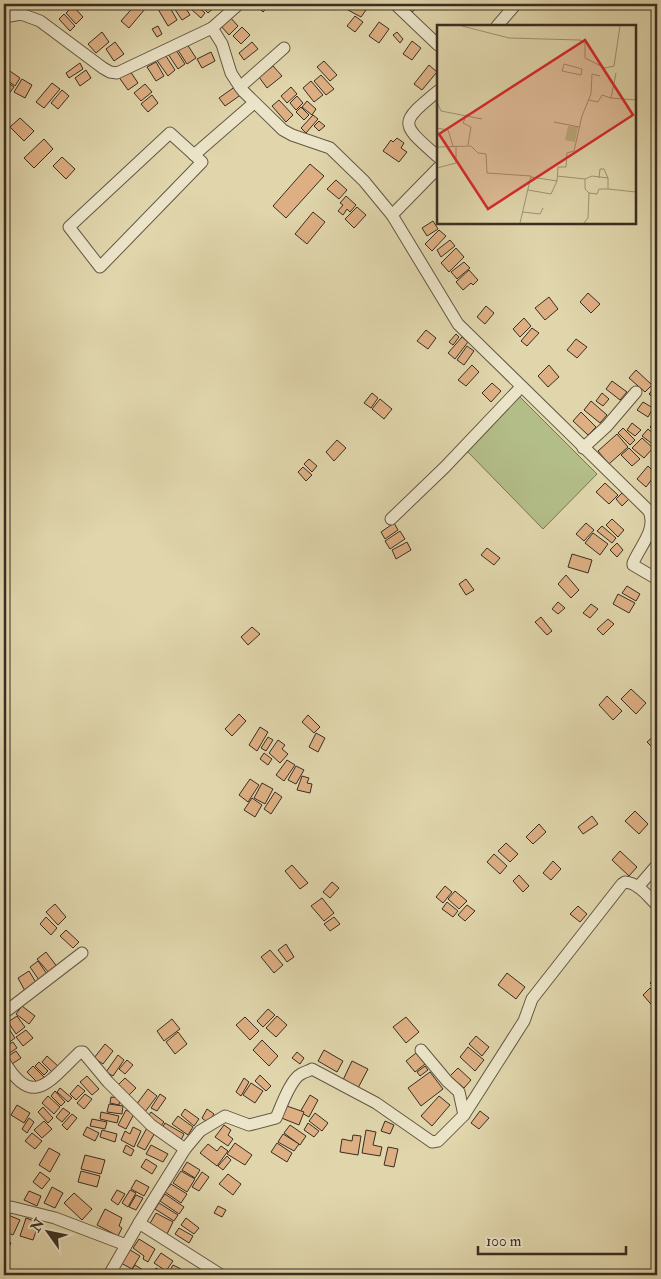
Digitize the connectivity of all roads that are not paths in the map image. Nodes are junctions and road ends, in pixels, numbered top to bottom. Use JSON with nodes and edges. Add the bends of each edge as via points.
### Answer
{"nodes":[{"id":1,"x":239,"y":4,"type":"edge"},
{"id":2,"x":395,"y":4,"type":"edge"},
{"id":3,"x":516,"y":4,"type":"edge"},
{"id":4,"x":4,"y":17,"type":"edge"},
{"id":5,"x":498,"y":25,"type":"edge"},
{"id":6,"x":212,"y":28,"type":"junction"},
{"id":7,"x":437,"y":44,"type":"edge"},
{"id":8,"x":284,"y":48,"type":"dead end"},
{"id":9,"x":240,"y":87,"type":"junction"},
{"id":10,"x":437,"y":92,"type":"edge"},
{"id":11,"x":254,"y":103,"type":"junction"},
{"id":12,"x":194,"y":155,"type":"junction"},
{"id":13,"x":437,"y":155,"type":"edge"},
{"id":14,"x":437,"y":169,"type":"edge"},
{"id":15,"x":392,"y":216,"type":"junction"},
{"id":16,"x":521,"y":387,"type":"junction"},
{"id":17,"x":636,"y":392,"type":"dead end"},
{"id":18,"x":583,"y":448,"type":"junction"},
{"id":19,"x":391,"y":519,"type":"dead end"},
{"id":20,"x":657,"y":579,"type":"edge"},
{"id":21,"x":657,"y":864,"type":"edge"},
{"id":22,"x":638,"y":886,"type":"junction"},
{"id":23,"x":657,"y":906,"type":"edge"},
{"id":24,"x":82,"y":953,"type":"dead end"},
{"id":25,"x":4,"y":1013,"type":"edge"},
{"id":26,"x":421,"y":1050,"type":"dead end"},
{"id":27,"x":4,"y":1061,"type":"edge"},
{"id":28,"x":464,"y":1115,"type":"junction"},
{"id":29,"x":185,"y":1150,"type":"junction"},
{"id":30,"x":4,"y":1210,"type":"edge"},
{"id":31,"x":139,"y":1223,"type":"junction"},
{"id":32,"x":126,"y":1245,"type":"junction"},
{"id":33,"x":109,"y":1275,"type":"edge"},
{"id":34,"x":222,"y":1275,"type":"edge"}],
"edges":[{"from":1,"to":6,"type":"street"},
{"from":2,"to":7,"type":"street"},
{"from":3,"to":5,"type":"street"},
{"from":4,"to":6,"type":"street","via":[[22,14],[40,21],[110,72]]},
{"from":6,"to":9,"type":"street"},
{"from":8,"to":9,"type":"street"},
{"from":9,"to":11,"type":"street"},
{"from":10,"to":13,"type":"street","via":[[408,121],[414,135]]},
{"from":11,"to":12,"type":"street"},
{"from":11,"to":15,"type":"street","via":[[283,130],[330,148],[364,181]]},
{"from":12,"to":12,"type":"street","via":[[202,162],[100,267],[69,228],[170,133]]},
{"from":14,"to":15,"type":"street"},
{"from":15,"to":16,"type":"street","via":[[458,324]]},
{"from":16,"to":18,"type":"street"},
{"from":16,"to":19,"type":"street","via":[[446,467]]},
{"from":17,"to":18,"type":"street"},
{"from":18,"to":20,"type":"street","via":[[649,511],[651,529],[632,563]]},
{"from":21,"to":22,"type":"street"},
{"from":22,"to":23,"type":"street"},
{"from":22,"to":28,"type":"street","via":[[630,882],[622,884],[532,999],[524,1021]]},
{"from":24,"to":25,"type":"street"},
{"from":26,"to":28,"type":"street","via":[[459,1092]]},
{"from":27,"to":29,"type":"street","via":[[13,1077],[24,1086],[35,1088],[46,1083],[83,1052],[151,1125]]},
{"from":28,"to":29,"type":"street","via":[[436,1142],[432,1142],[376,1103],[312,1069],[298,1075],[276,1118],[249,1125],[225,1116],[200,1131]]},
{"from":29,"to":31,"type":"street"},
{"from":30,"to":32,"type":"street","via":[[11,1207],[55,1218]]},
{"from":31,"to":32,"type":"street"},
{"from":31,"to":34,"type":"street"},
{"from":32,"to":33,"type":"street"}]}
